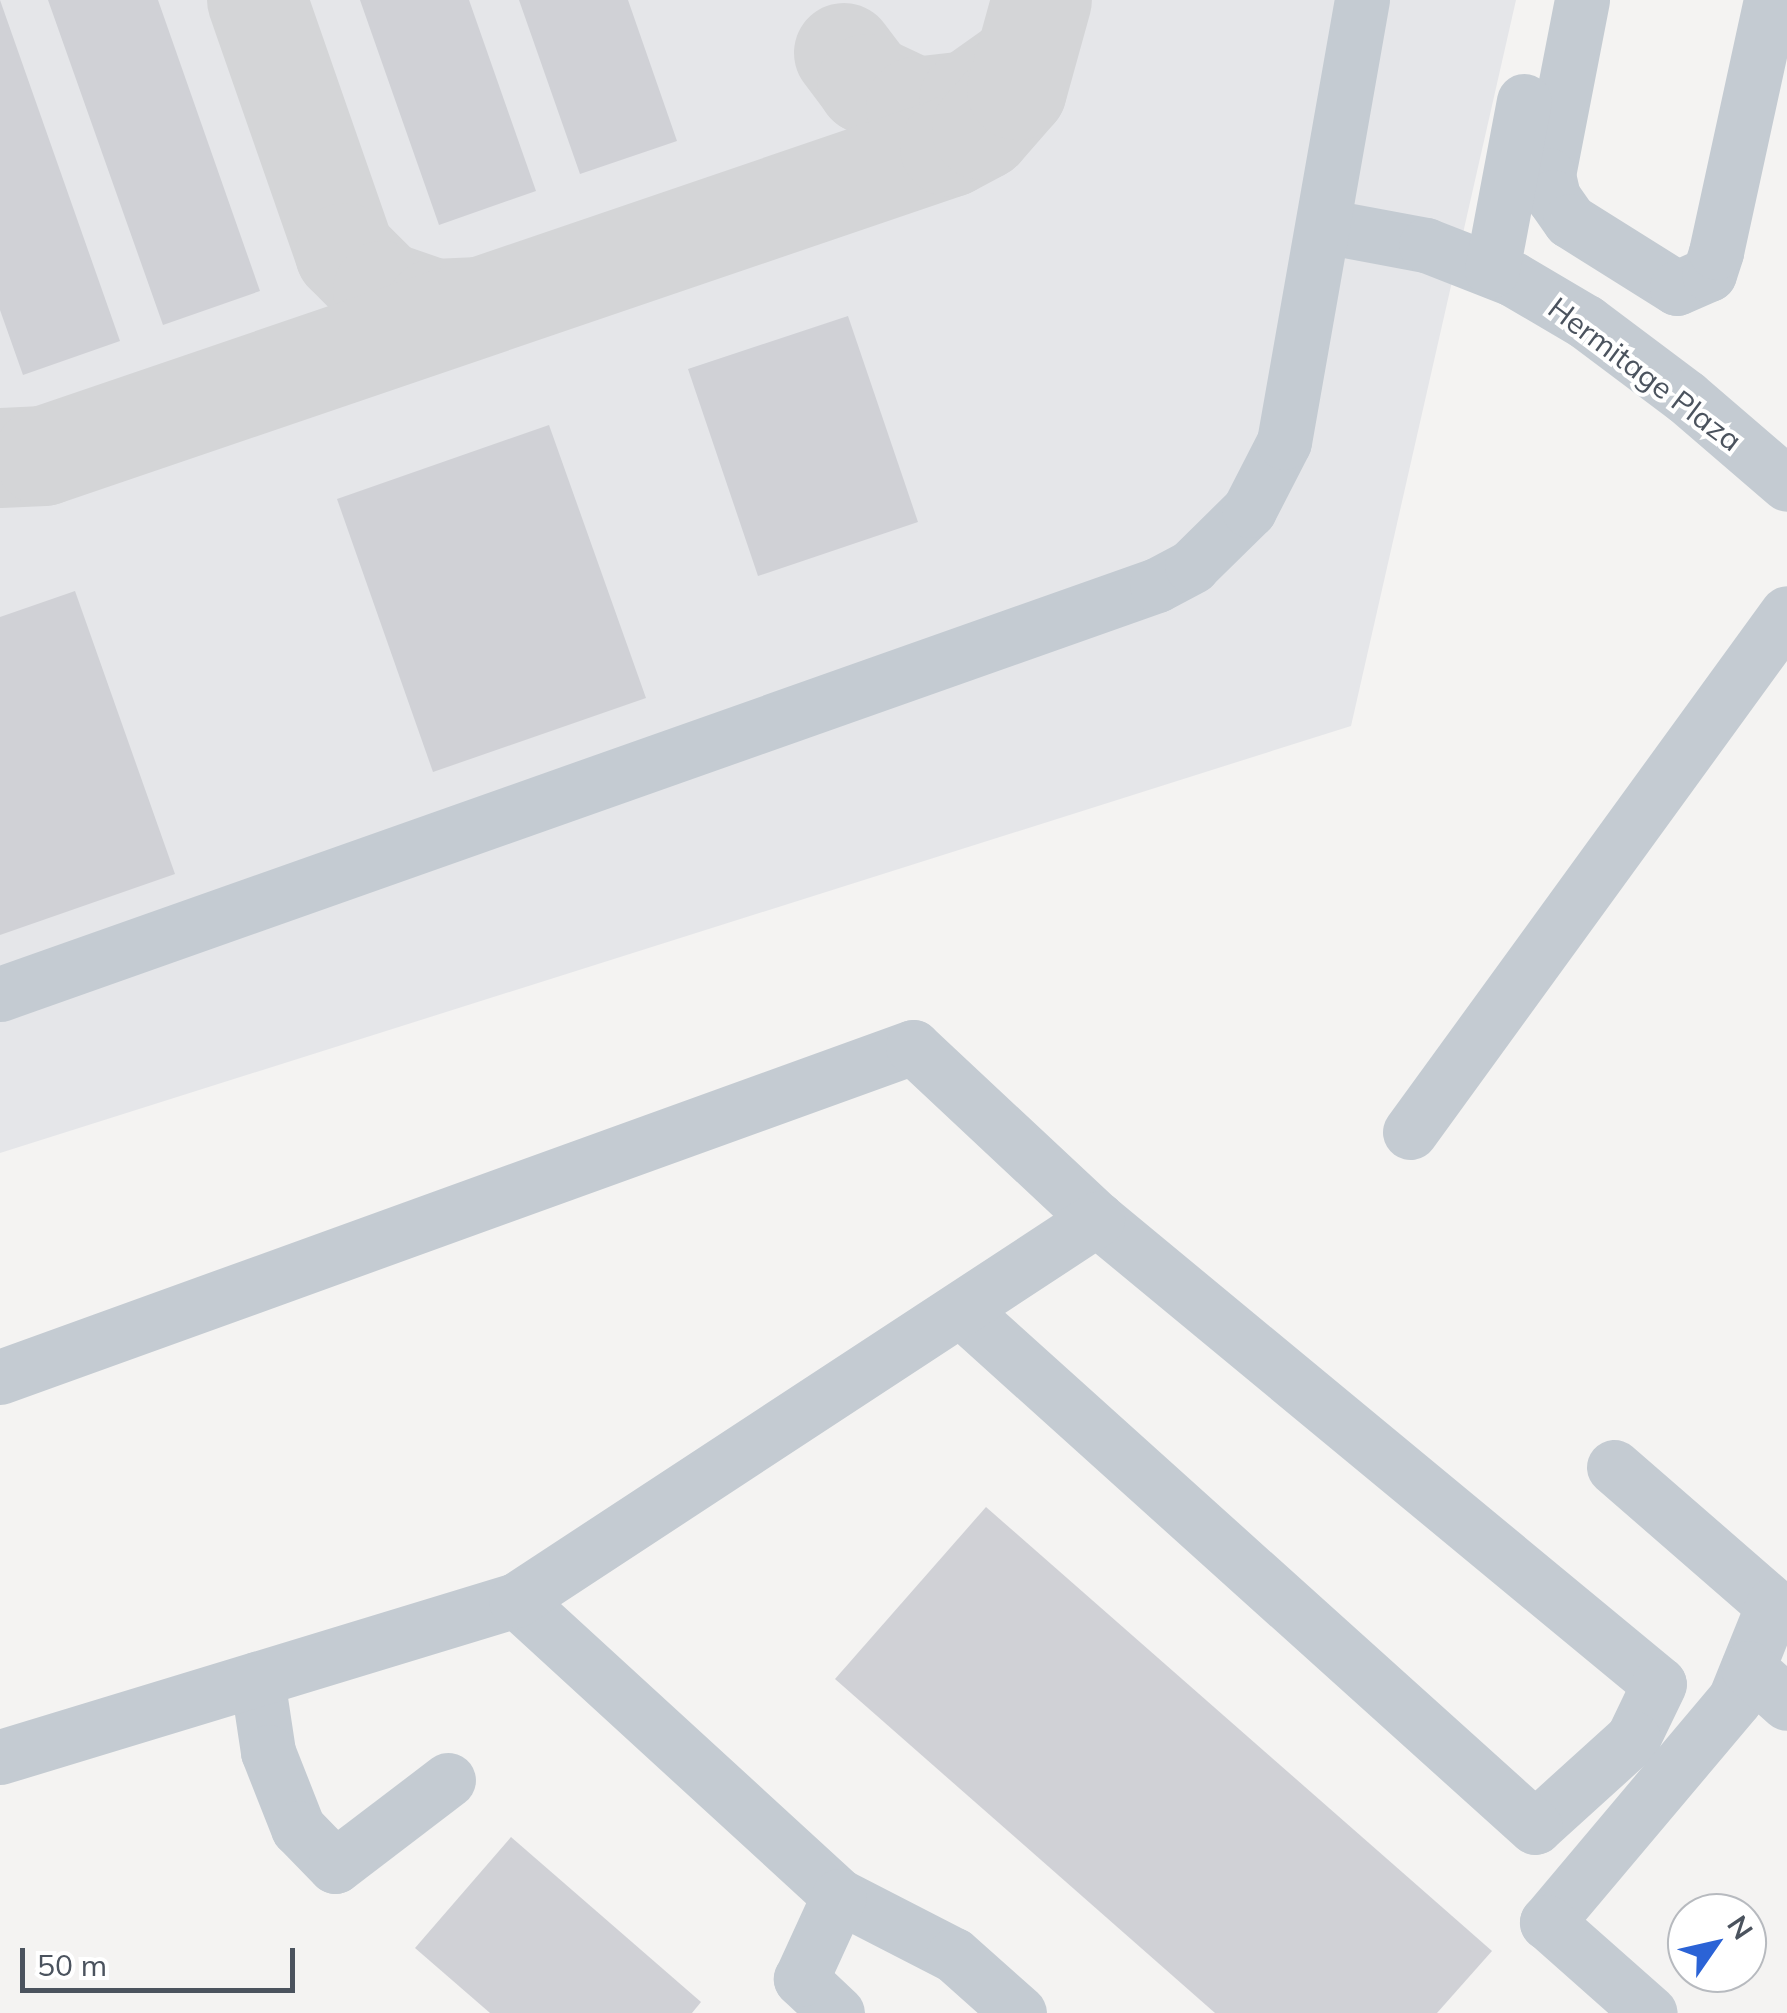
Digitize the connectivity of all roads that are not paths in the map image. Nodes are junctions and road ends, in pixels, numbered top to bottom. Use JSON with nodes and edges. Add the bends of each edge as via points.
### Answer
{"nodes":[{"id":1,"x":1362,"y":0,"type":"edge"},
{"id":2,"x":1543,"y":0,"type":"edge"},
{"id":3,"x":1582,"y":0,"type":"edge"},
{"id":4,"x":1771,"y":0,"type":"edge"},
{"id":5,"x":1324,"y":226,"type":"junction"},
{"id":6,"x":1492,"y":270,"type":"junction"},
{"id":7,"x":1787,"y":484,"type":"edge"},
{"id":8,"x":1787,"y":613,"type":"edge"},
{"id":9,"x":0,"y":994,"type":"edge"},
{"id":10,"x":1410,"y":1132,"type":"dead end"},
{"id":11,"x":1097,"y":1219,"type":"junction"},
{"id":12,"x":962,"y":1310,"type":"junction"},
{"id":13,"x":0,"y":1377,"type":"edge"},
{"id":14,"x":1614,"y":1467,"type":"dead end"},
{"id":15,"x":516,"y":1600,"type":"junction"},
{"id":16,"x":257,"y":1679,"type":"junction"},
{"id":17,"x":1767,"y":1685,"type":"edge"},
{"id":18,"x":0,"y":1757,"type":"edge"},
{"id":19,"x":448,"y":1780,"type":"dead end"},
{"id":20,"x":839,"y":1896,"type":"junction"},
{"id":21,"x":837,"y":2013,"type":"edge"},
{"id":22,"x":1019,"y":2013,"type":"edge"},
{"id":23,"x":1650,"y":2013,"type":"edge"}],
"edges":[{"from":1,"to":5,"type":"lane"},
{"from":2,"to":6,"type":"lane"},
{"from":3,"to":4,"type":"lane","via":[[1548,175],[1570,221],[1676,288],[1709,274]]},
{"from":5,"to":6,"type":"lane","name":"Hermitage Plaza","via":[[1412,242]]},
{"from":5,"to":9,"type":"lane","via":[[1278,457],[1250,510],[1192,566],[1157,586]]},
{"from":6,"to":7,"type":"lane","name":"Hermitage Plaza","via":[[1586,322]]},
{"from":8,"to":10,"type":"lane"},
{"from":11,"to":12,"type":"lane"},
{"from":11,"to":12,"type":"lane","via":[[1659,1684],[1633,1738],[1535,1827]]},
{"from":11,"to":13,"type":"lane","via":[[913,1046]]},
{"from":12,"to":15,"type":"lane"},
{"from":14,"to":17,"type":"lane","via":[[1773,1605]]},
{"from":15,"to":16,"type":"lane"},
{"from":15,"to":20,"type":"lane"},
{"from":16,"to":18,"type":"lane"},
{"from":16,"to":19,"type":"lane","via":[[268,1752],[298,1828],[335,1866]]},
{"from":17,"to":23,"type":"lane","via":[[1735,1699],[1547,1922]]},
{"from":20,"to":21,"type":"lane","via":[[800,1979]]},
{"from":20,"to":22,"type":"lane","via":[[954,1955]]}]}
